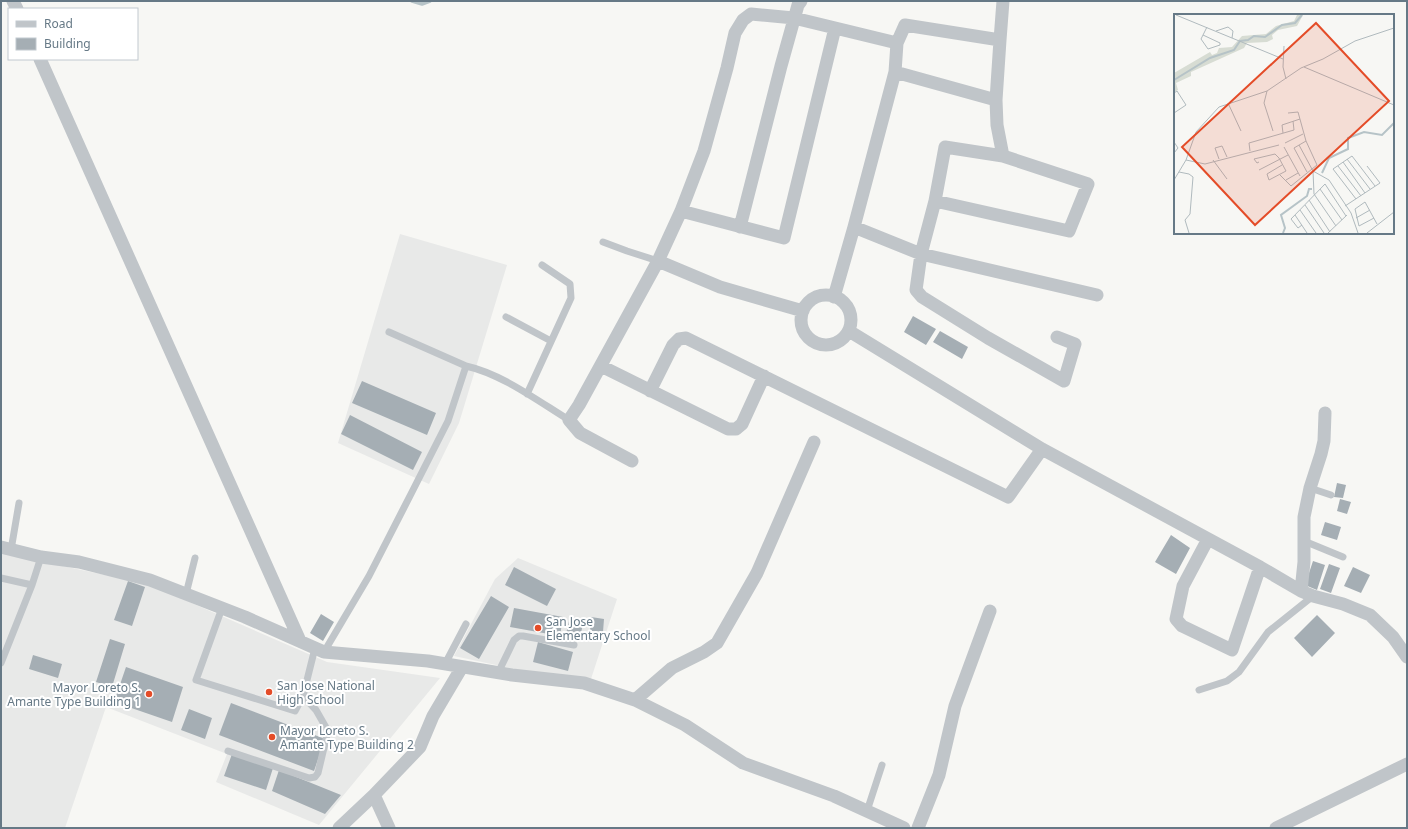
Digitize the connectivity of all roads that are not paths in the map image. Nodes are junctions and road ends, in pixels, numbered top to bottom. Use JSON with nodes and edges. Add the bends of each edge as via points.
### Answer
{"nodes":[{"id":1,"x":1002,"y":1,"type":"edge"},
{"id":2,"x":798,"y":2,"type":"edge"},
{"id":3,"x":794,"y":18,"type":"junction"},
{"id":4,"x":835,"y":28,"type":"junction"},
{"id":5,"x":1000,"y":40,"type":"junction"},
{"id":6,"x":897,"y":43,"type":"junction"},
{"id":7,"x":40,"y":60,"type":"edge"},
{"id":8,"x":895,"y":72,"type":"junction"},
{"id":9,"x":996,"y":100,"type":"junction"},
{"id":10,"x":1003,"y":156,"type":"junction"},
{"id":11,"x":935,"y":201,"type":"junction"},
{"id":12,"x":681,"y":211,"type":"junction"},
{"id":13,"x":854,"y":227,"type":"junction"},
{"id":14,"x":740,"y":228,"type":"junction"},
{"id":15,"x":604,"y":242,"type":"dead end"},
{"id":16,"x":921,"y":254,"type":"junction"},
{"id":17,"x":658,"y":261,"type":"junction"},
{"id":18,"x":542,"y":265,"type":"dead end"},
{"id":19,"x":1097,"y":295,"type":"dead end"},
{"id":20,"x":834,"y":297,"type":"junction"},
{"id":21,"x":803,"y":311,"type":"junction"},
{"id":22,"x":506,"y":317,"type":"dead end"},
{"id":23,"x":849,"y":331,"type":"junction"},
{"id":24,"x":389,"y":332,"type":"dead end"},
{"id":25,"x":1056,"y":337,"type":"dead end"},
{"id":26,"x":551,"y":341,"type":"junction"},
{"id":27,"x":466,"y":366,"type":"junction"},
{"id":28,"x":601,"y":366,"type":"junction"},
{"id":29,"x":764,"y":376,"type":"junction"},
{"id":30,"x":650,"y":391,"type":"junction"},
{"id":31,"x":527,"y":394,"type":"junction"},
{"id":32,"x":1325,"y":413,"type":"dead end"},
{"id":33,"x":569,"y":420,"type":"junction"},
{"id":34,"x":814,"y":442,"type":"dead end"},
{"id":35,"x":1042,"y":449,"type":"junction"},
{"id":36,"x":632,"y":461,"type":"dead end"},
{"id":37,"x":1310,"y":488,"type":"junction"},
{"id":38,"x":1331,"y":495,"type":"dead end"},
{"id":39,"x":19,"y":502,"type":"dead end"},
{"id":40,"x":1208,"y":539,"type":"junction"},
{"id":41,"x":1304,"y":541,"type":"junction"},
{"id":42,"x":6,"y":549,"type":"edge"},
{"id":43,"x":41,"y":557,"type":"junction"},
{"id":44,"x":1343,"y":557,"type":"dead end"},
{"id":45,"x":195,"y":558,"type":"dead end"},
{"id":46,"x":1260,"y":567,"type":"junction"},
{"id":47,"x":1,"y":578,"type":"edge"},
{"id":48,"x":32,"y":585,"type":"junction"},
{"id":49,"x":1307,"y":593,"type":"junction"},
{"id":50,"x":186,"y":594,"type":"junction"},
{"id":51,"x":222,"y":608,"type":"junction"},
{"id":52,"x":990,"y":611,"type":"dead end"},
{"id":53,"x":466,"y":624,"type":"dead end"},
{"id":54,"x":300,"y":641,"type":"junction"},
{"id":55,"x":574,"y":645,"type":"dead end"},
{"id":56,"x":320,"y":650,"type":"junction"},
{"id":57,"x":1407,"y":657,"type":"edge"},
{"id":58,"x":1,"y":663,"type":"edge"},
{"id":59,"x":445,"y":664,"type":"junction"},
{"id":60,"x":462,"y":667,"type":"junction"},
{"id":61,"x":498,"y":673,"type":"junction"},
{"id":62,"x":1199,"y":690,"type":"dead end"},
{"id":63,"x":303,"y":696,"type":"junction"},
{"id":64,"x":635,"y":700,"type":"junction"},
{"id":65,"x":228,"y":751,"type":"dead end"},
{"id":66,"x":1407,"y":764,"type":"edge"},
{"id":67,"x":882,"y":765,"type":"dead end"},
{"id":68,"x":374,"y":795,"type":"junction"},
{"id":69,"x":867,"y":811,"type":"junction"},
{"id":70,"x":339,"y":828,"type":"edge"},
{"id":71,"x":389,"y":828,"type":"edge"},
{"id":72,"x":904,"y":828,"type":"edge"},
{"id":73,"x":918,"y":828,"type":"edge"},
{"id":74,"x":1276,"y":828,"type":"edge"}],
"edges":[{"from":1,"to":5,"type":"street"},
{"from":2,"to":3,"type":"street"},
{"from":3,"to":4,"type":"street"},
{"from":3,"to":12,"type":"street","via":[[751,14],[743,20],[735,33],[704,151]]},
{"from":3,"to":14,"type":"street"},
{"from":4,"to":6,"type":"street"},
{"from":4,"to":14,"type":"street","via":[[784,238]]},
{"from":5,"to":6,"type":"street","via":[[905,24]]},
{"from":5,"to":9,"type":"street"},
{"from":6,"to":8,"type":"street"},
{"from":7,"to":54,"type":"street"},
{"from":8,"to":9,"type":"street"},
{"from":8,"to":13,"type":"street"},
{"from":9,"to":10,"type":"street","via":[[997,125]]},
{"from":10,"to":11,"type":"street","via":[[945,147]]},
{"from":10,"to":11,"type":"street","via":[[1088,184],[1069,231]]},
{"from":11,"to":16,"type":"street"},
{"from":12,"to":14,"type":"street"},
{"from":12,"to":17,"type":"street"},
{"from":13,"to":16,"type":"street"},
{"from":13,"to":20,"type":"street"},
{"from":15,"to":17,"type":"lane"},
{"from":16,"to":19,"type":"street"},
{"from":16,"to":25,"type":"street","via":[[916,290],[922,297],[1064,381],[1075,344]]},
{"from":17,"to":21,"type":"street","via":[[720,286]]},
{"from":17,"to":28,"type":"street"},
{"from":18,"to":26,"type":"lane","via":[[570,284],[571,298]]},
{"from":20,"to":21,"type":"street","via":[[826,295],[812,299]]},
{"from":20,"to":23,"type":"street","via":[[847,307]]},
{"from":21,"to":23,"type":"street","via":[[802,328],[812,341],[820,345],[837,343]]},
{"from":22,"to":26,"type":"lane"},
{"from":23,"to":35,"type":"street"},
{"from":24,"to":27,"type":"lane"},
{"from":26,"to":31,"type":"lane"},
{"from":27,"to":31,"type":"lane","via":[[481,370]]},
{"from":27,"to":56,"type":"lane","via":[[448,421],[417,484],[369,576]]},
{"from":28,"to":30,"type":"street"},
{"from":28,"to":33,"type":"street"},
{"from":29,"to":30,"type":"street","via":[[686,338],[679,339],[673,345]]},
{"from":29,"to":30,"type":"street","via":[[742,424],[736,429],[728,429]]},
{"from":29,"to":35,"type":"street","via":[[1008,497]]},
{"from":31,"to":33,"type":"lane"},
{"from":32,"to":37,"type":"street","via":[[1324,441]]},
{"from":33,"to":36,"type":"street","via":[[580,433]]},
{"from":34,"to":64,"type":"street","via":[[757,573],[717,643],[672,668]]},
{"from":35,"to":40,"type":"street"},
{"from":37,"to":38,"type":"lane"},
{"from":37,"to":41,"type":"street","via":[[1304,517]]},
{"from":39,"to":42,"type":"lane"},
{"from":40,"to":46,"type":"street"},
{"from":40,"to":46,"type":"street","via":[[1183,586],[1176,619],[1182,626],[1232,650]]},
{"from":41,"to":44,"type":"lane"},
{"from":41,"to":49,"type":"street"},
{"from":42,"to":43,"type":"street"},
{"from":43,"to":48,"type":"lane"},
{"from":43,"to":50,"type":"street","via":[[79,562],[150,580]]},
{"from":45,"to":50,"type":"lane"},
{"from":46,"to":49,"type":"street"},
{"from":47,"to":48,"type":"lane"},
{"from":48,"to":58,"type":"lane"},
{"from":49,"to":57,"type":"street","via":[[1370,615],[1393,638]]},
{"from":49,"to":62,"type":"lane","via":[[1268,632],[1240,672],[1227,681]]},
{"from":50,"to":51,"type":"street"},
{"from":51,"to":54,"type":"street"},
{"from":51,"to":63,"type":"lane","via":[[196,680],[295,711]]},
{"from":52,"to":73,"type":"street","via":[[955,706],[939,775]]},
{"from":53,"to":59,"type":"lane"},
{"from":54,"to":56,"type":"street"},
{"from":55,"to":61,"type":"lane","via":[[519,636],[514,640]]},
{"from":56,"to":59,"type":"street"},
{"from":56,"to":63,"type":"lane"},
{"from":59,"to":60,"type":"street"},
{"from":60,"to":61,"type":"street"},
{"from":60,"to":68,"type":"street","via":[[433,716],[420,747]]},
{"from":61,"to":64,"type":"street","via":[[584,683]]},
{"from":63,"to":65,"type":"lane","via":[[316,710],[328,731],[315,777],[309,778]]},
{"from":64,"to":69,"type":"street","via":[[685,726],[743,763],[834,796]]},
{"from":66,"to":74,"type":"street"},
{"from":67,"to":69,"type":"lane"},
{"from":68,"to":70,"type":"street"},
{"from":68,"to":71,"type":"street"},
{"from":69,"to":72,"type":"street"}]}
